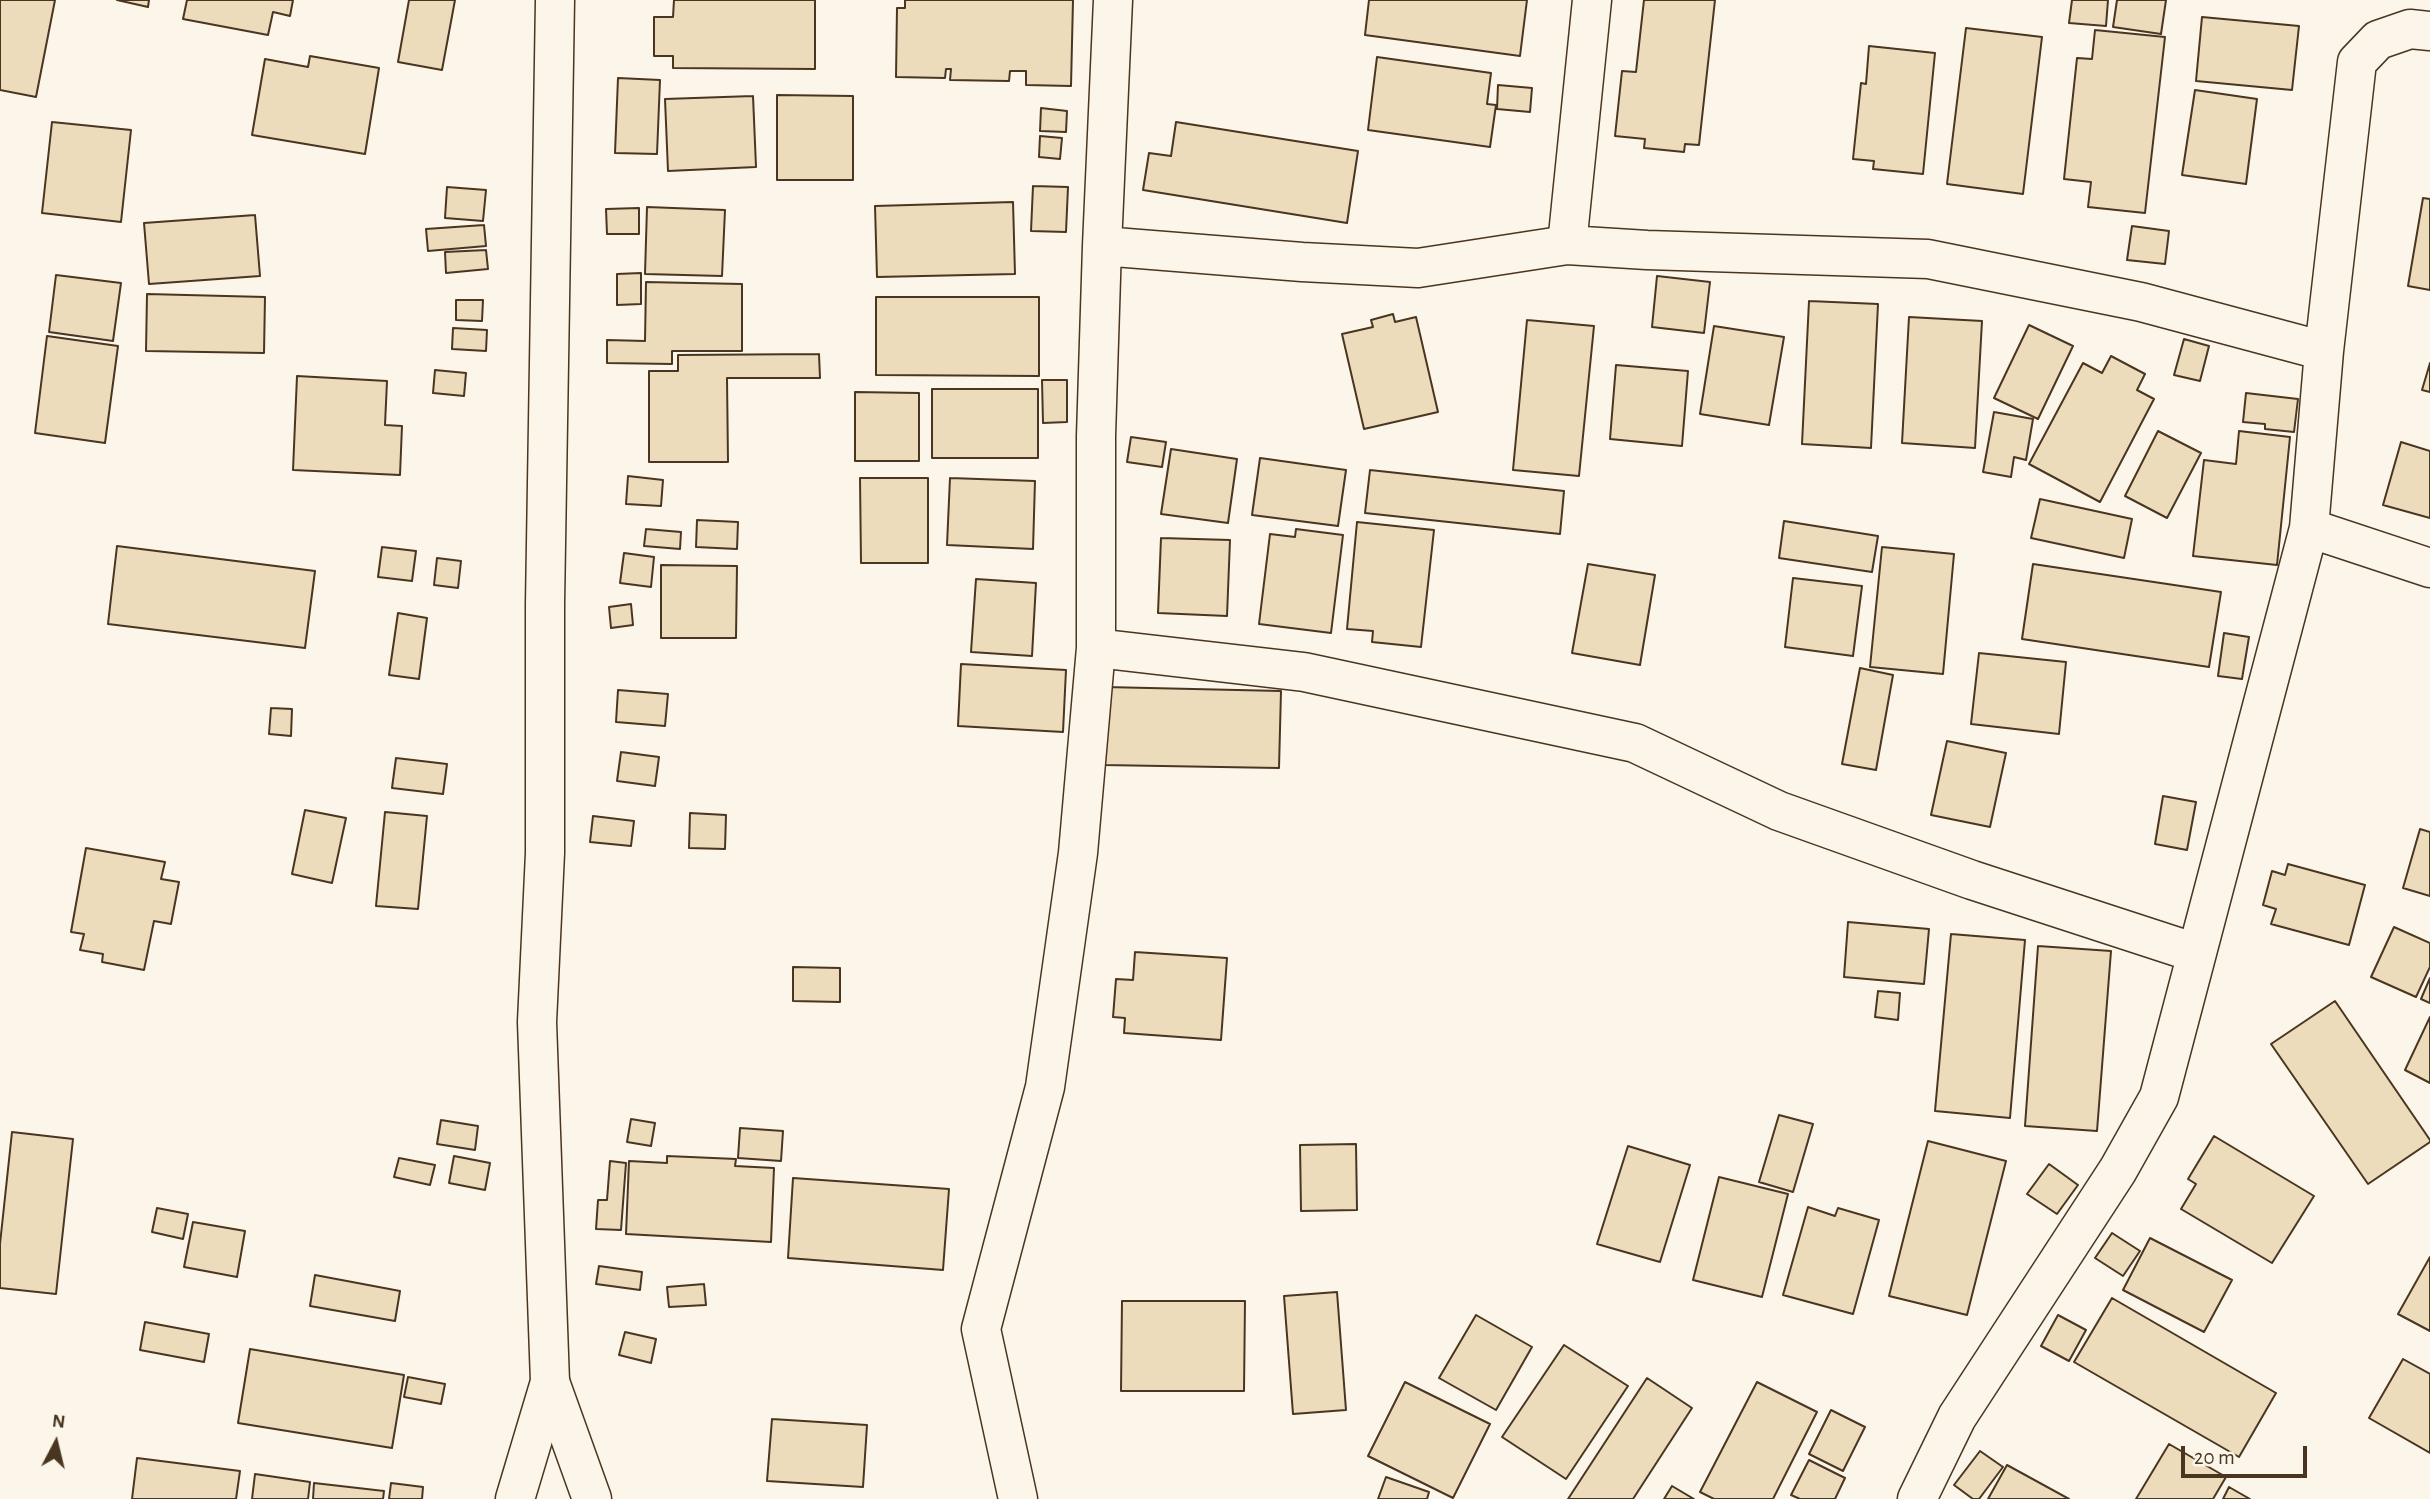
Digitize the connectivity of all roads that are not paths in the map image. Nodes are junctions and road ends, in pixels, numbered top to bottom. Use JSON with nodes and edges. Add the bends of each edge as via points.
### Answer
{"nodes":[{"id":1,"x":555,"y":0,"type":"edge"},
{"id":2,"x":1113,"y":0,"type":"edge"},
{"id":3,"x":1592,"y":0,"type":"edge"},
{"id":4,"x":2430,"y":31,"type":"edge"},
{"id":5,"x":1567,"y":245,"type":"junction"},
{"id":6,"x":1102,"y":246,"type":"junction"},
{"id":7,"x":2324,"y":351,"type":"junction"},
{"id":8,"x":2309,"y":528,"type":"junction"},
{"id":9,"x":2430,"y":568,"type":"edge"},
{"id":10,"x":1096,"y":648,"type":"junction"},
{"id":11,"x":2196,"y":953,"type":"junction"},
{"id":12,"x":550,"y":1382,"type":"junction"},
{"id":13,"x":515,"y":1499,"type":"edge"},
{"id":14,"x":592,"y":1499,"type":"edge"},
{"id":15,"x":1018,"y":1499,"type":"edge"},
{"id":16,"x":1917,"y":1499,"type":"edge"}],
"edges":[{"from":1,"to":12,"type":"street","via":[[545,853],[537,1022]]},
{"from":2,"to":6,"type":"street"},
{"from":3,"to":5,"type":"street"},
{"from":4,"to":7,"type":"street","via":[[2410,29],[2378,40],[2357,62]]},
{"from":5,"to":6,"type":"street","via":[[1418,268]]},
{"from":5,"to":7,"type":"street","via":[[1928,259],[2141,302]]},
{"from":6,"to":10,"type":"street"},
{"from":7,"to":8,"type":"street"},
{"from":8,"to":9,"type":"street"},
{"from":8,"to":11,"type":"street"},
{"from":10,"to":11,"type":"street","via":[[1304,673],[1635,743],[1779,811]]},
{"from":10,"to":15,"type":"street","via":[[1077,853],[1045,1087],[981,1329]]},
{"from":11,"to":16,"type":"street","via":[[2159,1097],[2118,1170],[1957,1417]]},
{"from":12,"to":13,"type":"street"},
{"from":12,"to":14,"type":"street"}]}
